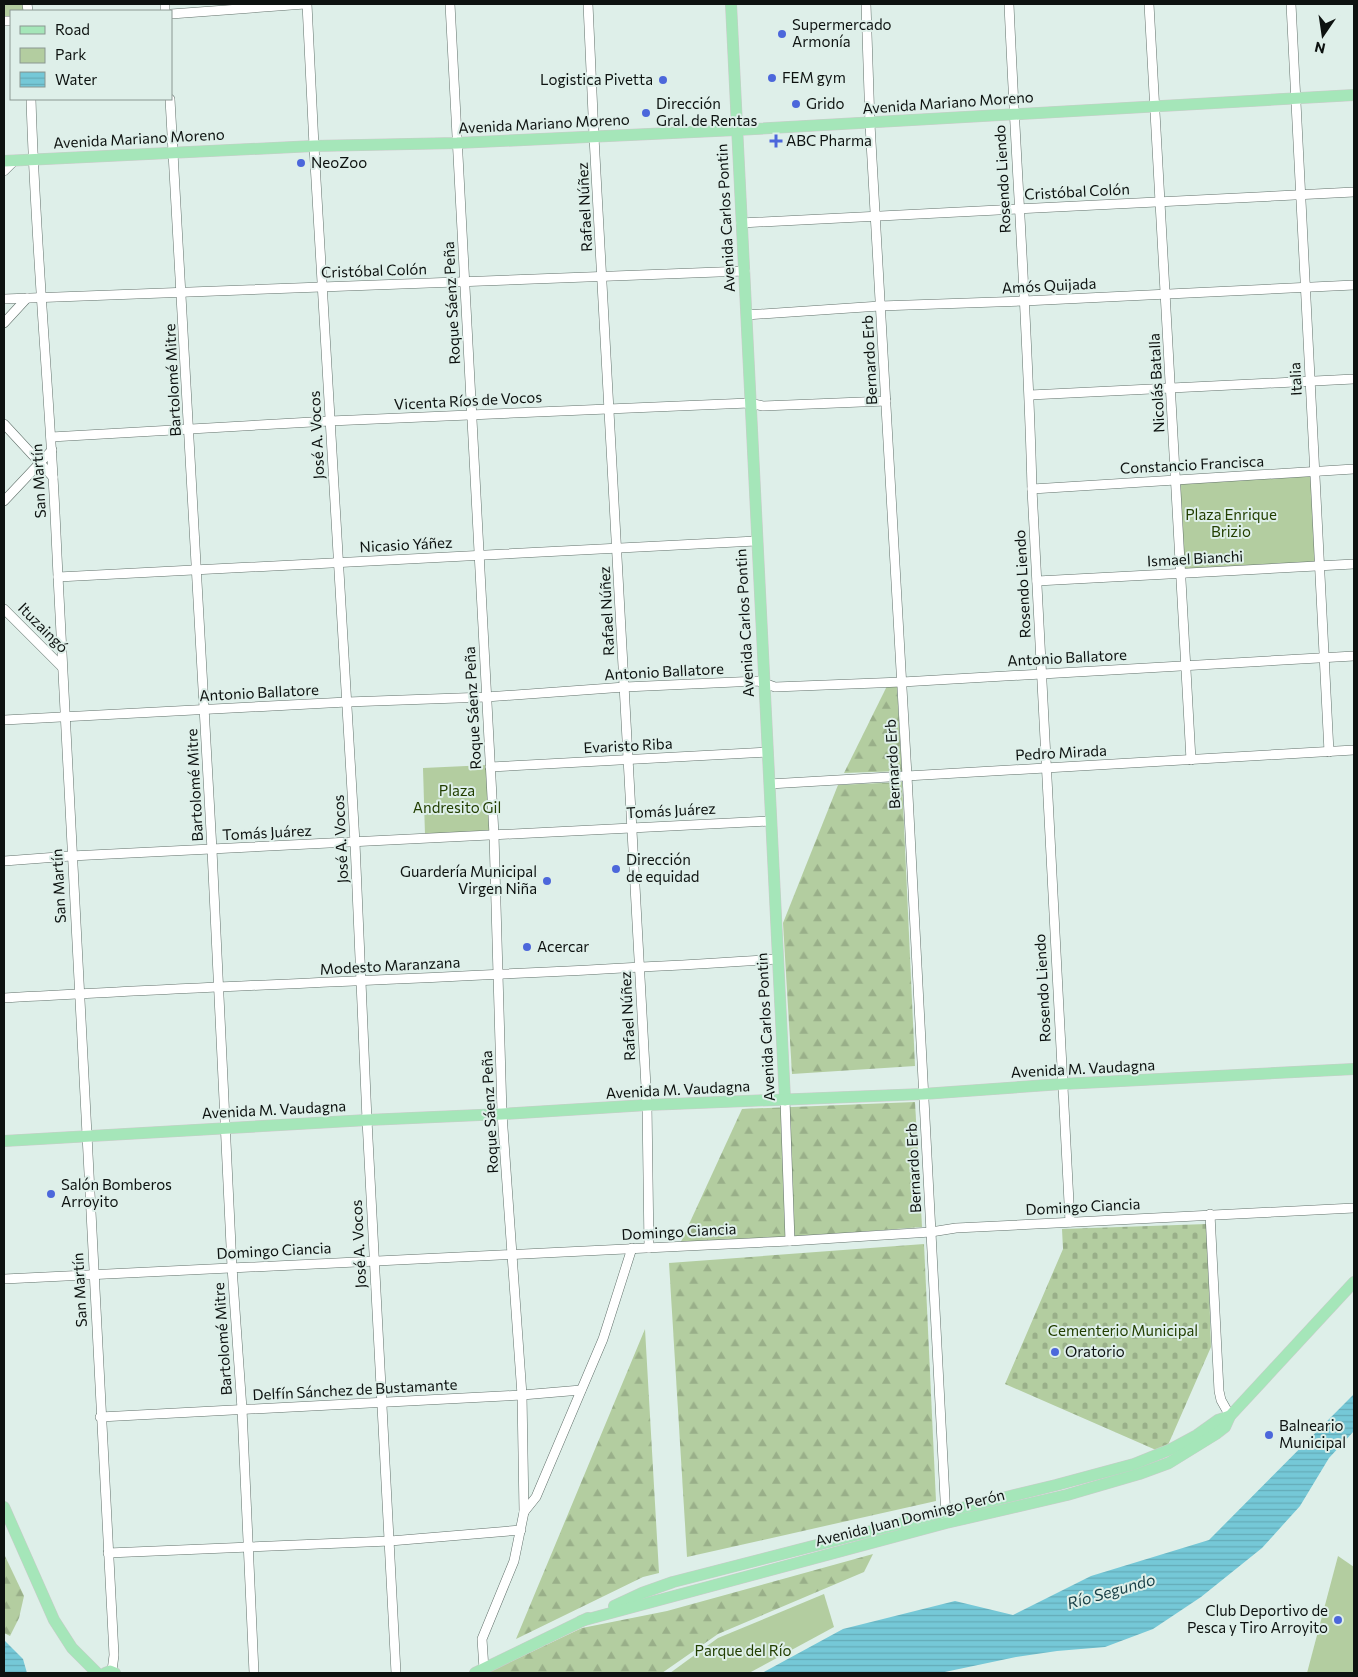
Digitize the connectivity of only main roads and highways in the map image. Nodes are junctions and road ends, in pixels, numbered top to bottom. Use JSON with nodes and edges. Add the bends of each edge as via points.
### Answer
{"nodes":[{"id":1,"x":731,"y":4,"type":"edge"},
{"id":2,"x":1354,"y":95,"type":"edge"},
{"id":3,"x":736,"y":130,"type":"junction"},
{"id":4,"x":9,"y":161,"type":"edge"},
{"id":5,"x":1354,"y":1069,"type":"edge"},
{"id":6,"x":785,"y":1100,"type":"junction"},
{"id":7,"x":4,"y":1141,"type":"edge"},
{"id":8,"x":1354,"y":1282,"type":"edge"},
{"id":9,"x":4,"y":1507,"type":"edge"},
{"id":10,"x":72,"y":1648,"type":"junction"},
{"id":11,"x":480,"y":1671,"type":"edge"},
{"id":12,"x":97,"y":1673,"type":"edge"},
{"id":13,"x":110,"y":1673,"type":"edge"}],
"edges":[{"from":1,"to":3,"type":"main road","name":"Avenida Carlos Pontin"},
{"from":2,"to":3,"type":"main road","name":"Avenida Mariano Moreno"},
{"from":3,"to":4,"type":"main road","name":"Avenida Mariano Moreno"},
{"from":3,"to":6,"type":"main road","name":"Avenida Carlos Pontin"},
{"from":5,"to":6,"type":"main road","name":"Avenida M. Vaudagna"},
{"from":6,"to":7,"type":"main road","name":"Avenida M. Vaudagna"},
{"from":8,"to":11,"type":"main road","name":"Avenida Juan Domingo Perón","via":[[1230,1416],[1171,1449],[1134,1464],[946,1517],[674,1582],[642,1593]]},
{"from":9,"to":10,"type":"main road","via":[[54,1620]]},
{"from":10,"to":12,"type":"main road"},
{"from":10,"to":13,"type":"main road"}]}
